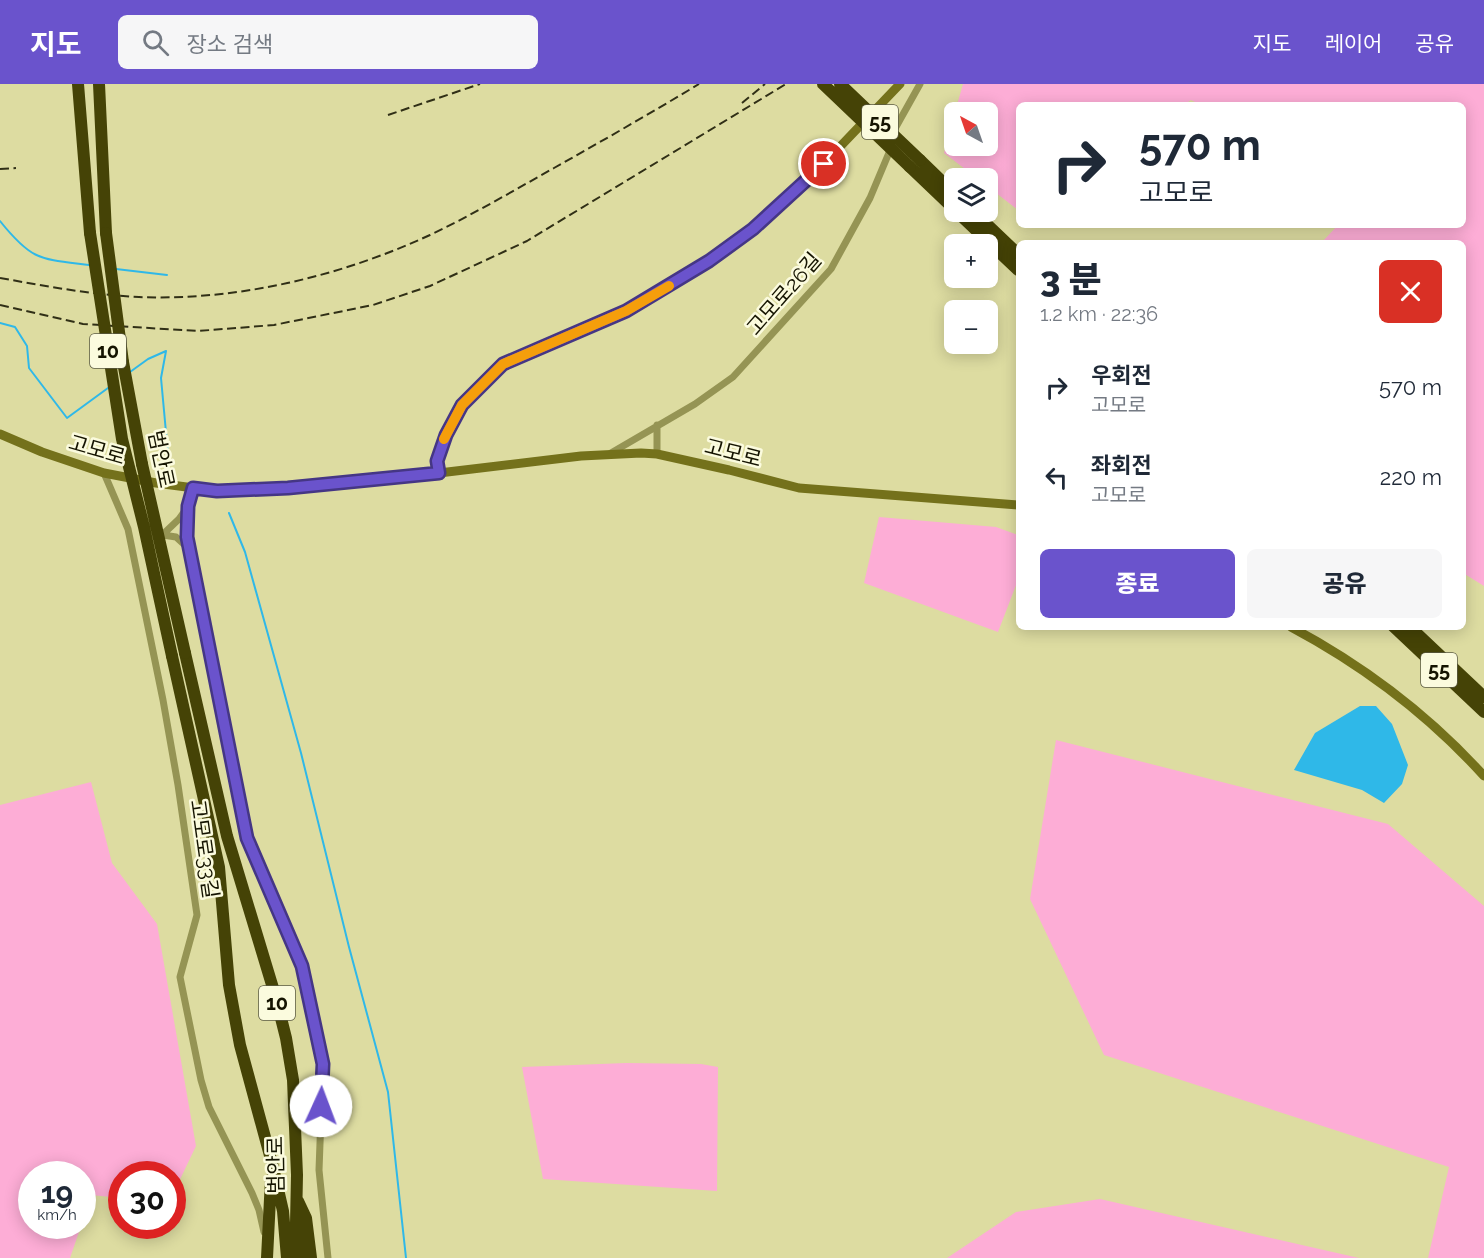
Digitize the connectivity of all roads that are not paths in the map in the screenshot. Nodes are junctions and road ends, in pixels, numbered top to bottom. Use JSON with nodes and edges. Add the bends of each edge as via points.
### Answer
{"nodes":[{"id":1,"x":78,"y":84,"type":"edge"},
{"id":2,"x":99,"y":84,"type":"edge"},
{"id":3,"x":823,"y":84,"type":"edge"},
{"id":4,"x":840,"y":84,"type":"edge"},
{"id":5,"x":900,"y":84,"type":"edge"},
{"id":6,"x":920,"y":84,"type":"edge"},
{"id":7,"x":915,"y":164,"type":"junction"},
{"id":8,"x":944,"y":186,"type":"edge"},
{"id":9,"x":944,"y":197,"type":"edge"},
{"id":10,"x":968,"y":222,"type":"edge"},
{"id":11,"x":984,"y":222,"type":"edge"},
{"id":12,"x":1016,"y":252,"type":"edge"},
{"id":13,"x":1016,"y":268,"type":"edge"},
{"id":14,"x":657,"y":425,"type":"junction"},
{"id":15,"x":0,"y":434,"type":"edge"},
{"id":16,"x":611,"y":453,"type":"junction"},
{"id":17,"x":657,"y":454,"type":"junction"},
{"id":18,"x":104,"y":472,"type":"junction"},
{"id":19,"x":439,"y":473,"type":"junction"},
{"id":20,"x":193,"y":488,"type":"junction"},
{"id":21,"x":1016,"y":505,"type":"edge"},
{"id":22,"x":188,"y":506,"type":"junction"},
{"id":23,"x":163,"y":535,"type":"junction"},
{"id":24,"x":189,"y":550,"type":"junction"},
{"id":25,"x":136,"y":567,"type":"junction"},
{"id":26,"x":1297,"y":630,"type":"edge"},
{"id":27,"x":1397,"y":630,"type":"edge"},
{"id":28,"x":1413,"y":630,"type":"edge"},
{"id":29,"x":1484,"y":697,"type":"edge"},
{"id":30,"x":1484,"y":712,"type":"edge"},
{"id":31,"x":1484,"y":776,"type":"edge"},
{"id":32,"x":272,"y":1163,"type":"junction"},
{"id":33,"x":297,"y":1198,"type":"junction"},
{"id":34,"x":267,"y":1258,"type":"edge"},
{"id":35,"x":287,"y":1258,"type":"edge"},
{"id":36,"x":300,"y":1258,"type":"edge"},
{"id":37,"x":311,"y":1258,"type":"edge"},
{"id":38,"x":328,"y":1258,"type":"edge"}],
"edges":[{"from":1,"to":32,"type":"highway","name":"범안로","number":"10","bridge":true,"via":[[90,233],[123,439],[219,867],[240,1045]]},
{"from":2,"to":33,"type":"highway","name":"범안로","number":"10","bridge":true,"via":[[106,233],[123,362],[140,455],[227,836],[286,1038],[293,1080]]},
{"from":3,"to":7,"type":"highway","number":"55","bridge":true},
{"from":4,"to":7,"type":"highway","number":"55","bridge":true},
{"from":5,"to":19,"type":"main road","via":[[812,176],[753,229],[709,261],[626,311],[503,364],[462,405],[437,461]]},
{"from":6,"to":14,"type":"street","name":"고모로26길","via":[[890,139],[892,149],[870,198],[831,269],[733,376]]},
{"from":7,"to":8,"type":"highway","number":"55"},
{"from":7,"to":9,"type":"highway","number":"55"},
{"from":10,"to":13,"type":"highway","number":"55"},
{"from":11,"to":12,"type":"highway"},
{"from":14,"to":16,"type":"street","name":"고모로26길"},
{"from":14,"to":17,"type":"street"},
{"from":15,"to":18,"type":"main road","name":"고모로"},
{"from":16,"to":17,"type":"main road","name":"고모로"},
{"from":16,"to":19,"type":"main road","name":"고모로"},
{"from":17,"to":21,"type":"main road","name":"고모로","via":[[799,488]]},
{"from":18,"to":20,"type":"main road","name":"고모로"},
{"from":18,"to":25,"type":"street","name":"고모로33길","via":[[126,523]]},
{"from":19,"to":20,"type":"main road","name":"고모로","via":[[288,488]]},
{"from":20,"to":22,"type":"street"},
{"from":22,"to":23,"type":"street"},
{"from":22,"to":24,"type":"street"},
{"from":23,"to":24,"type":"street","via":[[176,537]]},
{"from":23,"to":25,"type":"street"},
{"from":24,"to":38,"type":"street","via":[[247,838],[302,966],[323,1064],[319,1170]]},
{"from":25,"to":34,"type":"street","name":"고모로33길","via":[[165,711],[197,915],[180,977],[208,1107],[259,1210]]},
{"from":26,"to":31,"type":"main road","via":[[1392,690],[1443,733]]},
{"from":27,"to":30,"type":"highway","number":"55"},
{"from":28,"to":29,"type":"highway","number":"55"},
{"from":32,"to":34,"type":"highway"},
{"from":32,"to":35,"type":"highway","name":"범안로","number":"10","via":[[283,1211]]},
{"from":33,"to":36,"type":"highway","name":"범안로","number":"10"},
{"from":33,"to":37,"type":"highway","via":[[306,1218]]}]}
